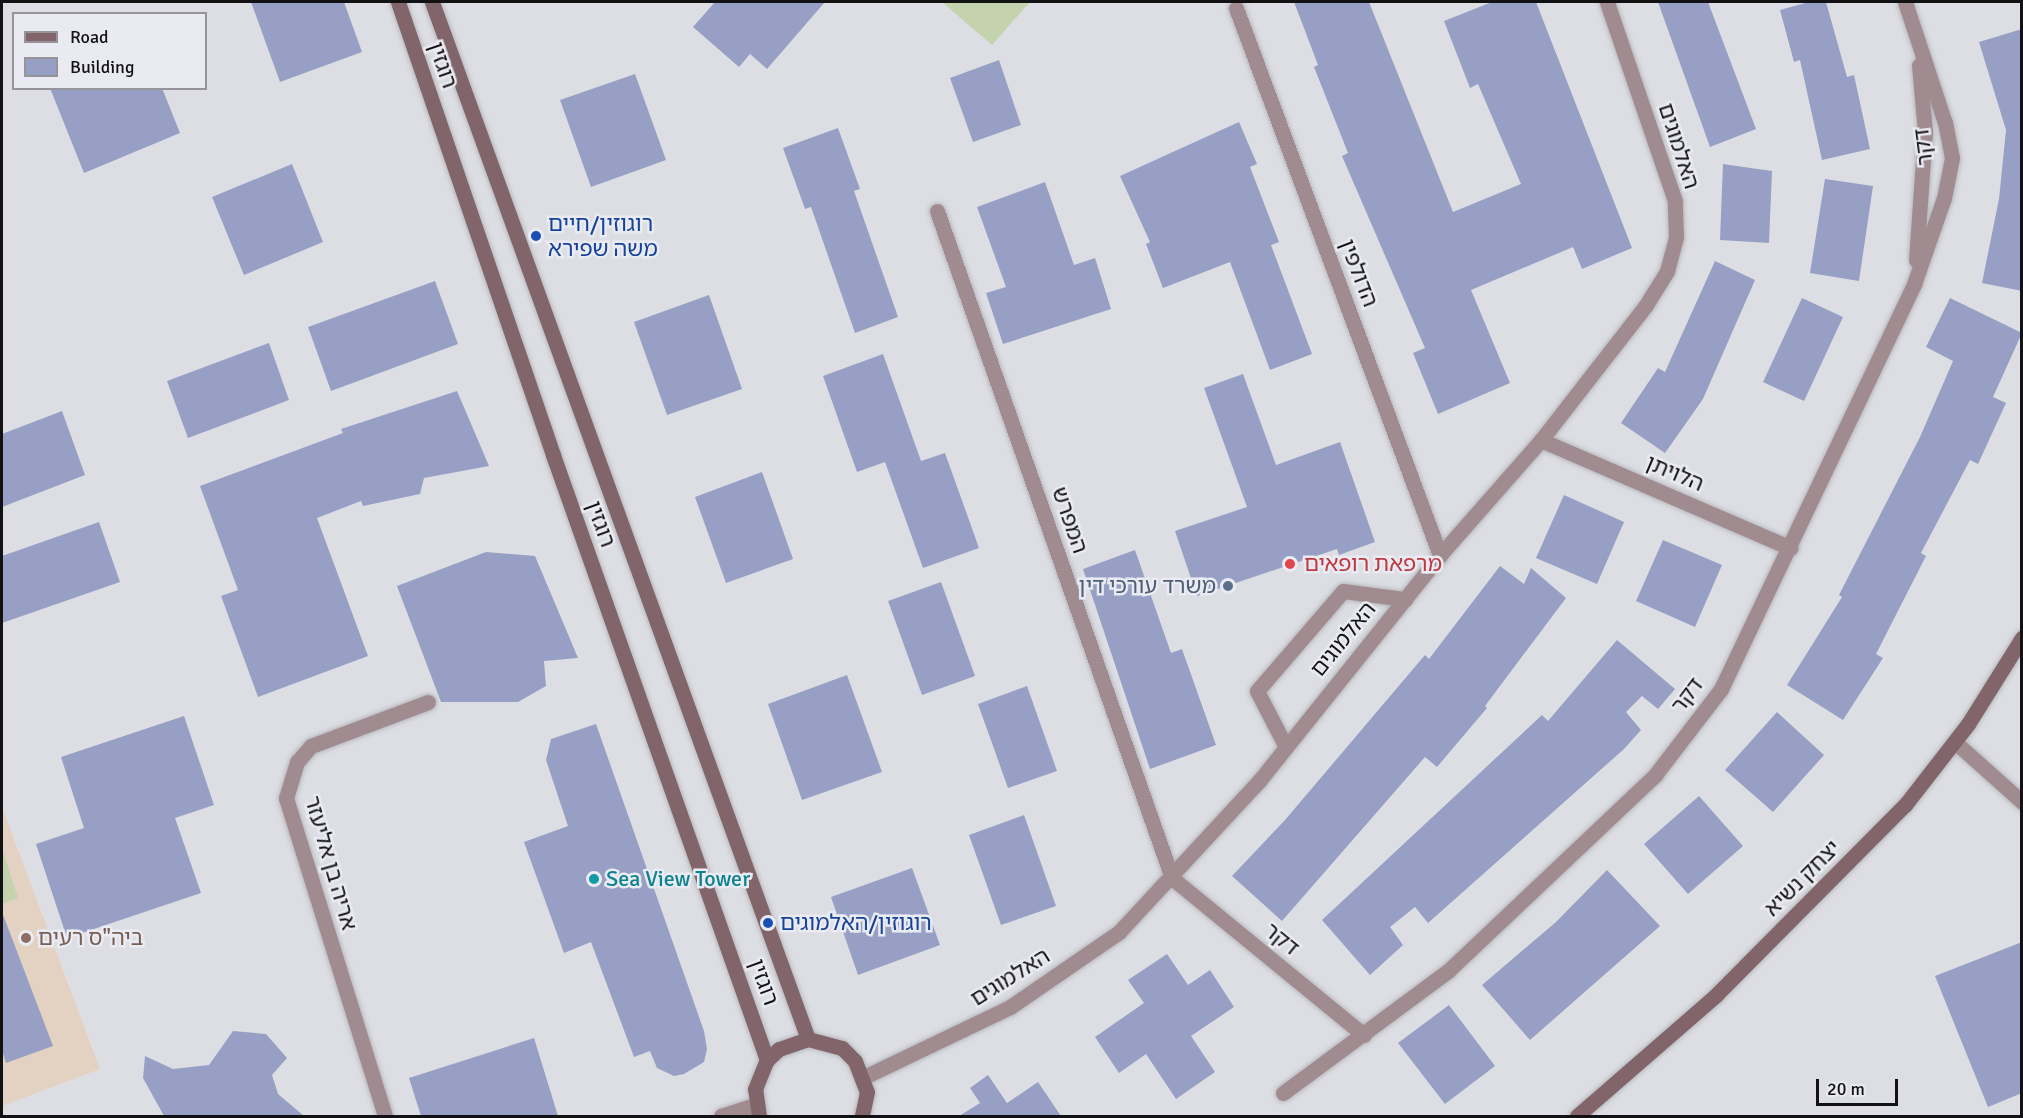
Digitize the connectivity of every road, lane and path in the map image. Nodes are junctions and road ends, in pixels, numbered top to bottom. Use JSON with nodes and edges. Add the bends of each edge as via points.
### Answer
{"nodes":[{"id":1,"x":398,"y":2,"type":"edge"},
{"id":2,"x":432,"y":2,"type":"edge"},
{"id":3,"x":1607,"y":2,"type":"edge"},
{"id":4,"x":1905,"y":2,"type":"edge"},
{"id":5,"x":1236,"y":8,"type":"dead end"},
{"id":6,"x":1917,"y":39,"type":"junction"},
{"id":7,"x":937,"y":211,"type":"dead end"},
{"id":8,"x":1914,"y":284,"type":"junction"},
{"id":9,"x":1541,"y":440,"type":"junction"},
{"id":10,"x":1791,"y":548,"type":"junction"},
{"id":11,"x":1440,"y":555,"type":"junction"},
{"id":12,"x":1405,"y":598,"type":"junction"},
{"id":13,"x":2022,"y":638,"type":"edge"},
{"id":14,"x":428,"y":702,"type":"dead end"},
{"id":15,"x":1954,"y":742,"type":"junction"},
{"id":16,"x":1286,"y":747,"type":"junction"},
{"id":17,"x":2022,"y":802,"type":"edge"},
{"id":18,"x":1172,"y":878,"type":"junction"},
{"id":19,"x":1364,"y":1035,"type":"junction"},
{"id":20,"x":808,"y":1039,"type":"junction"},
{"id":21,"x":767,"y":1060,"type":"junction"},
{"id":22,"x":864,"y":1077,"type":"junction"},
{"id":23,"x":1283,"y":1093,"type":"dead end"},
{"id":24,"x":757,"y":1111,"type":"edge"},
{"id":25,"x":385,"y":1116,"type":"edge"},
{"id":26,"x":721,"y":1116,"type":"edge"},
{"id":27,"x":862,"y":1116,"type":"edge"},
{"id":28,"x":1577,"y":1116,"type":"edge"}],
"edges":[{"from":1,"to":21,"type":"street","name":"רוגזין","via":[[553,456]]},
{"from":2,"to":20,"type":"street","name":"רוגזין"},
{"from":3,"to":9,"type":"street","name":"האלמוגים","via":[[1675,201],[1677,237],[1666,271],[1646,305]]},
{"from":4,"to":6,"type":"street","name":"דקר"},
{"from":5,"to":11,"type":"street","name":"הדולפין"},
{"from":6,"to":8,"type":"street","name":"דקר","via":[[1925,132]]},
{"from":6,"to":8,"type":"street","name":"דקר","via":[[1945,123],[1952,158],[1944,198]]},
{"from":7,"to":18,"type":"street","name":"המפרש"},
{"from":8,"to":10,"type":"street","name":"דקר"},
{"from":9,"to":10,"type":"street","name":"הלויתן"},
{"from":9,"to":11,"type":"street","name":"האלמוגים"},
{"from":10,"to":19,"type":"street","name":"דקר","via":[[1721,689],[1655,775],[1449,970]]},
{"from":11,"to":12,"type":"street","name":"האלמוגים"},
{"from":12,"to":16,"type":"street","name":"האלמוגים"},
{"from":12,"to":16,"type":"street","via":[[1342,591],[1257,691]]},
{"from":13,"to":15,"type":"street","name":"יצחק נשיא"},
{"from":14,"to":25,"type":"street","name":"אריה בן אליעזר","via":[[311,746],[297,762],[286,798]]},
{"from":15,"to":17,"type":"street"},
{"from":15,"to":28,"type":"street","name":"יצחק נשיא","via":[[1905,805],[1798,915],[1716,995]]},
{"from":16,"to":18,"type":"street","name":"האלמוגים"},
{"from":18,"to":19,"type":"street","name":"דקר"},
{"from":18,"to":22,"type":"street","name":"האלמוגים","via":[[1119,932],[1010,1007]]},
{"from":19,"to":23,"type":"street","name":"דקר"},
{"from":20,"to":21,"type":"street","via":[[779,1049]]},
{"from":20,"to":22,"type":"street","via":[[842,1048]]},
{"from":21,"to":24,"type":"street","via":[[757,1081]]},
{"from":22,"to":27,"type":"street","via":[[867,1092]]},
{"from":24,"to":26,"type":"street"}]}
